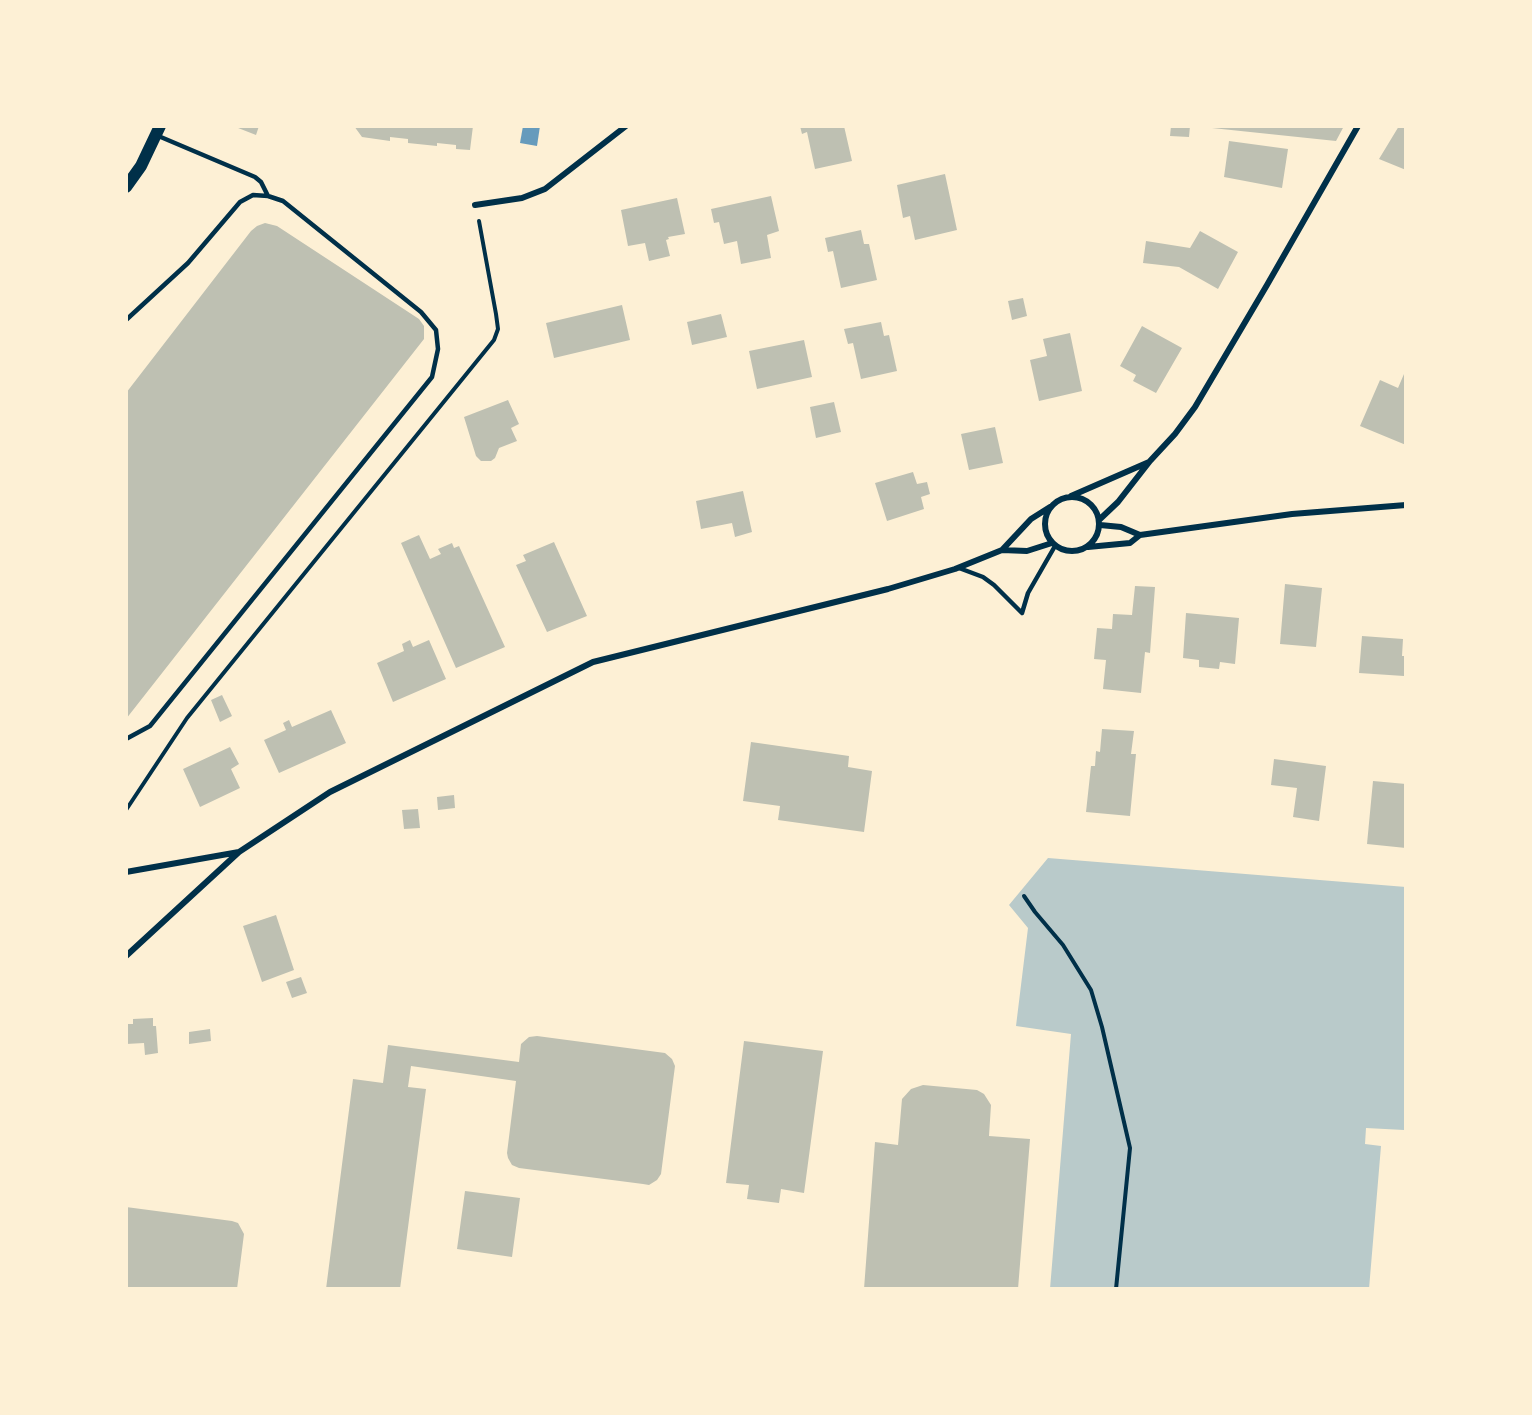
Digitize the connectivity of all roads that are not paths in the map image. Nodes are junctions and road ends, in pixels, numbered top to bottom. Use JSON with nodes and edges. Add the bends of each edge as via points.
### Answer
{"nodes":[{"id":1,"x":626,"y":126,"type":"edge"},
{"id":2,"x":1358,"y":126,"type":"edge"},
{"id":3,"x":158,"y":130,"type":"edge"},
{"id":4,"x":126,"y":187,"type":"edge"},
{"id":5,"x":268,"y":196,"type":"junction"},
{"id":6,"x":475,"y":205,"type":"dead end"},
{"id":7,"x":126,"y":320,"type":"edge"},
{"id":8,"x":1150,"y":461,"type":"junction"},
{"id":9,"x":1069,"y":497,"type":"junction"},
{"id":10,"x":1052,"y":505,"type":"junction"},
{"id":11,"x":1406,"y":505,"type":"edge"},
{"id":12,"x":1100,"y":522,"type":"junction"},
{"id":13,"x":1140,"y":535,"type":"junction"},
{"id":14,"x":1054,"y":544,"type":"junction"},
{"id":15,"x":1088,"y":547,"type":"junction"},
{"id":16,"x":1002,"y":550,"type":"junction"},
{"id":17,"x":959,"y":568,"type":"junction"},
{"id":18,"x":126,"y":740,"type":"edge"},
{"id":19,"x":239,"y":852,"type":"junction"},
{"id":20,"x":126,"y":872,"type":"edge"},
{"id":21,"x":126,"y":956,"type":"edge"}],
"edges":[{"from":1,"to":6,"type":"street","via":[[544,189],[522,198]]},
{"from":2,"to":8,"type":"street","via":[[1195,407]]},
{"from":3,"to":4,"type":"main road"},
{"from":3,"to":5,"type":"lane","via":[[255,177]]},
{"from":5,"to":7,"type":"lane","via":[[253,195],[240,202],[188,263]]},
{"from":5,"to":18,"type":"lane","via":[[283,201],[421,312],[436,330],[438,349],[432,376],[150,726]]},
{"from":8,"to":9,"type":"street"},
{"from":8,"to":12,"type":"street"},
{"from":9,"to":10,"type":"street"},
{"from":9,"to":12,"type":"street","via":[[1087,501]]},
{"from":10,"to":14,"type":"street","via":[[1044,522],[1045,532]]},
{"from":10,"to":16,"type":"street","via":[[1031,519]]},
{"from":11,"to":13,"type":"street","via":[[1292,514]]},
{"from":12,"to":13,"type":"street"},
{"from":12,"to":15,"type":"street","via":[[1095,540]]},
{"from":13,"to":15,"type":"street","via":[[1130,543]]},
{"from":14,"to":15,"type":"street","via":[[1072,552]]},
{"from":14,"to":16,"type":"street"},
{"from":14,"to":17,"type":"lane","via":[[1022,613],[983,577]]},
{"from":16,"to":17,"type":"street"},
{"from":17,"to":19,"type":"street","via":[[593,662],[330,792]]},
{"from":19,"to":20,"type":"street"},
{"from":19,"to":21,"type":"street"}]}
